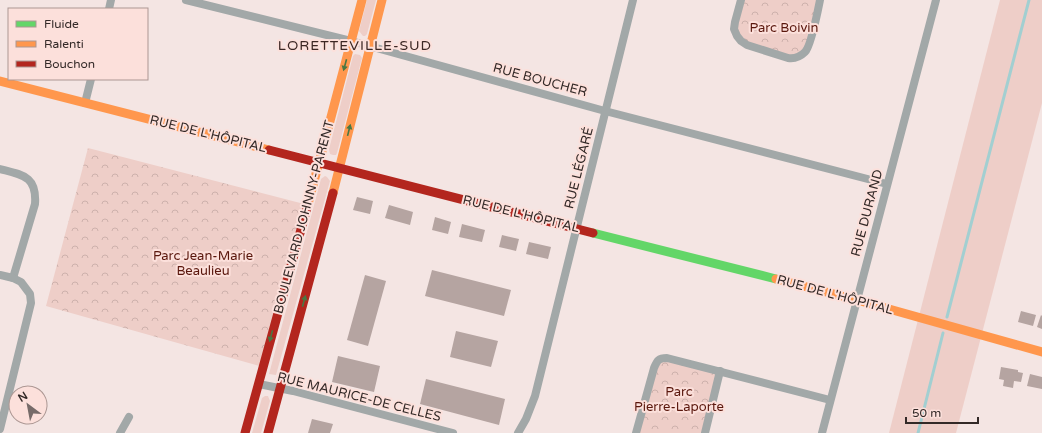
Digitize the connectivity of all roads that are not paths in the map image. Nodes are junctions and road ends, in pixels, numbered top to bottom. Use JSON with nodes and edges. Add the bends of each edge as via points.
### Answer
{"nodes":[{"id":1,"x":186,"y":0,"type":"edge"},
{"id":2,"x":362,"y":0,"type":"edge"},
{"id":3,"x":382,"y":0,"type":"edge"},
{"id":4,"x":633,"y":0,"type":"edge"},
{"id":5,"x":741,"y":0,"type":"edge"},
{"id":6,"x":820,"y":0,"type":"edge"},
{"id":7,"x":936,"y":0,"type":"edge"},
{"id":8,"x":351,"y":41,"type":"junction"},
{"id":9,"x":370,"y":47,"type":"junction"},
{"id":10,"x":91,"y":80,"type":"edge"},
{"id":11,"x":0,"y":81,"type":"edge"},
{"id":12,"x":85,"y":103,"type":"junction"},
{"id":13,"x":605,"y":111,"type":"junction"},
{"id":14,"x":319,"y":163,"type":"junction"},
{"id":15,"x":340,"y":168,"type":"junction"},
{"id":16,"x":0,"y":169,"type":"edge"},
{"id":17,"x":887,"y":184,"type":"junction"},
{"id":18,"x":576,"y":228,"type":"junction"},
{"id":19,"x":0,"y":275,"type":"edge"},
{"id":20,"x":13,"y":278,"type":"junction"},
{"id":21,"x":857,"y":300,"type":"junction"},
{"id":22,"x":1042,"y":352,"type":"edge"},
{"id":23,"x":720,"y":371,"type":"junction"},
{"id":24,"x":258,"y":384,"type":"junction"},
{"id":25,"x":281,"y":389,"type":"junction"},
{"id":26,"x":830,"y":400,"type":"junction"},
{"id":27,"x":129,"y":417,"type":"dead end"},
{"id":28,"x":0,"y":429,"type":"edge"},
{"id":29,"x":120,"y":433,"type":"edge"},
{"id":30,"x":245,"y":433,"type":"edge"},
{"id":31,"x":268,"y":433,"type":"edge"},
{"id":32,"x":453,"y":433,"type":"edge"},
{"id":33,"x":518,"y":433,"type":"edge"},
{"id":34,"x":636,"y":433,"type":"edge"},
{"id":35,"x":705,"y":433,"type":"edge"},
{"id":36,"x":822,"y":433,"type":"edge"}],
"edges":[{"from":1,"to":8,"type":"street","name":"RUE BOUCHER"},
{"from":2,"to":8,"type":"street","name":"BOULEVARD JOHNNY-PARENT"},
{"from":3,"to":9,"type":"street","name":"BOULEVARD JOHNNY-PARENT"},
{"from":4,"to":13,"type":"street","name":"RUE LÉGARÉ"},
{"from":5,"to":6,"type":"street","via":[[734,29],[741,41],[794,59],[808,47]]},
{"from":7,"to":17,"type":"street","name":"RUE DURAND"},
{"from":8,"to":9,"type":"street","name":"RUE BOUCHER"},
{"from":8,"to":14,"type":"street","name":"BOULEVARD JOHNNY-PARENT","one_way":true},
{"from":9,"to":13,"type":"street","name":"RUE BOUCHER"},
{"from":15,"to":9,"type":"street","name":"BOULEVARD JOHNNY-PARENT","one_way":true},
{"from":10,"to":12,"type":"street"},
{"from":11,"to":12,"type":"street","name":"RUE DE L'HÔPITAL"},
{"from":12,"to":14,"type":"street","name":"RUE DE L'HÔPITAL"},
{"from":13,"to":17,"type":"street","name":"RUE BOUCHER"},
{"from":13,"to":18,"type":"street","name":"RUE LÉGARÉ"},
{"from":14,"to":15,"type":"street","name":"RUE DE L'HÔPITAL"},
{"from":14,"to":24,"type":"street","name":"BOULEVARD JOHNNY-PARENT","one_way":true},
{"from":15,"to":18,"type":"street","name":"RUE DE L'HÔPITAL"},
{"from":25,"to":15,"type":"street","name":"BOULEVARD JOHNNY-PARENT","one_way":true},
{"from":16,"to":20,"type":"street","via":[[28,179],[36,193]]},
{"from":17,"to":21,"type":"street","name":"RUE DURAND"},
{"from":18,"to":21,"type":"street","name":"RUE DE L'HÔPITAL"},
{"from":18,"to":33,"type":"street","name":"RUE LÉGARÉ","via":[[535,396]]},
{"from":19,"to":20,"type":"street"},
{"from":20,"to":28,"type":"street","via":[[21,282],[30,294],[31,303]]},
{"from":21,"to":22,"type":"street","name":"RUE DE L'HÔPITAL"},
{"from":21,"to":26,"type":"street","name":"RUE DURAND"},
{"from":23,"to":26,"type":"street"},
{"from":23,"to":34,"type":"street","via":[[661,358],[654,368]]},
{"from":23,"to":35,"type":"street"},
{"from":24,"to":25,"type":"street","name":"RUE MAURICE-DE CELLES"},
{"from":24,"to":30,"type":"street","name":"BOULEVARD JOHNNY-PARENT"},
{"from":25,"to":31,"type":"street","name":"BOULEVARD JOHNNY-PARENT"},
{"from":25,"to":32,"type":"street","name":"RUE MAURICE-DE CELLES"},
{"from":26,"to":36,"type":"street","name":"RUE DURAND"},
{"from":27,"to":29,"type":"street"}]}
